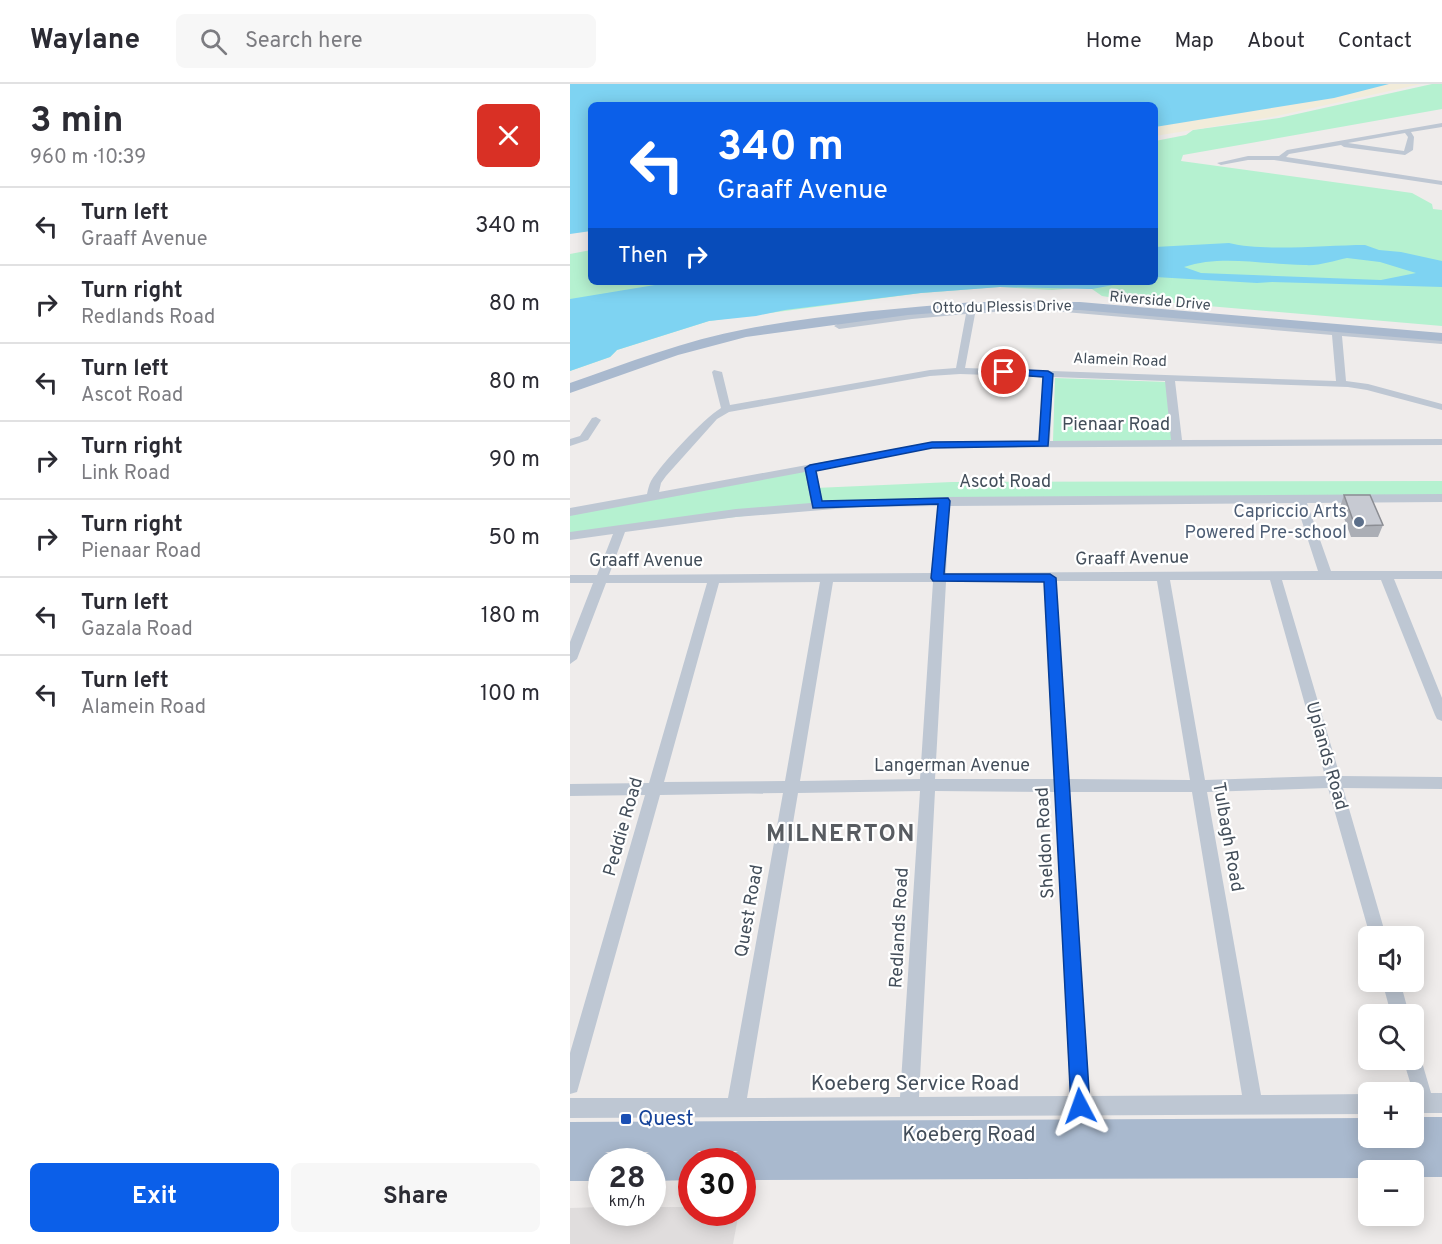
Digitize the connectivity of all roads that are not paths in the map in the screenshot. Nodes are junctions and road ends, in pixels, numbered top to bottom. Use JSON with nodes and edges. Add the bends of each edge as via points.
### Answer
{"nodes":[{"id":1,"x":1442,"y":125,"type":"edge"},
{"id":2,"x":1407,"y":131,"type":"junction"},
{"id":3,"x":1339,"y":143,"type":"junction"},
{"id":4,"x":1282,"y":157,"type":"junction"},
{"id":5,"x":1221,"y":163,"type":"dead end"},
{"id":6,"x":1442,"y":183,"type":"edge"},
{"id":7,"x":1442,"y":192,"type":"edge"},
{"id":8,"x":971,"y":311,"type":"junction"},
{"id":9,"x":839,"y":326,"type":"dead end"},
{"id":10,"x":1442,"y":330,"type":"edge"},
{"id":11,"x":1337,"y":333,"type":"junction"},
{"id":12,"x":1442,"y":339,"type":"edge"},
{"id":13,"x":960,"y":371,"type":"junction"},
{"id":14,"x":717,"y":372,"type":"dead end"},
{"id":15,"x":1048,"y":374,"type":"junction"},
{"id":16,"x":1170,"y":378,"type":"junction"},
{"id":17,"x":570,"y":380,"type":"edge"},
{"id":18,"x":1341,"y":384,"type":"junction"},
{"id":19,"x":570,"y":388,"type":"edge"},
{"id":20,"x":1442,"y":407,"type":"edge"},
{"id":21,"x":726,"y":410,"type":"junction"},
{"id":22,"x":596,"y":420,"type":"dead end"},
{"id":23,"x":1442,"y":442,"type":"edge"},
{"id":24,"x":570,"y":443,"type":"edge"},
{"id":25,"x":1177,"y":443,"type":"junction"},
{"id":26,"x":1044,"y":444,"type":"junction"},
{"id":27,"x":810,"y":468,"type":"junction"},
{"id":28,"x":652,"y":496,"type":"junction"},
{"id":29,"x":1442,"y":498,"type":"edge"},
{"id":30,"x":1300,"y":499,"type":"junction"},
{"id":31,"x":944,"y":501,"type":"junction"},
{"id":32,"x":817,"y":505,"type":"junction"},
{"id":33,"x":570,"y":512,"type":"edge"},
{"id":34,"x":621,"y":528,"type":"junction"},
{"id":35,"x":570,"y":536,"type":"edge"},
{"id":36,"x":1442,"y":575,"type":"edge"},
{"id":37,"x":1163,"y":576,"type":"junction"},
{"id":38,"x":1275,"y":576,"type":"junction"},
{"id":39,"x":1326,"y":576,"type":"junction"},
{"id":40,"x":1386,"y":576,"type":"junction"},
{"id":41,"x":938,"y":578,"type":"junction"},
{"id":42,"x":1050,"y":578,"type":"junction"},
{"id":43,"x":570,"y":579,"type":"edge"},
{"id":44,"x":602,"y":579,"type":"junction"},
{"id":45,"x":714,"y":579,"type":"junction"},
{"id":46,"x":827,"y":579,"type":"junction"},
{"id":47,"x":570,"y":659,"type":"edge"},
{"id":48,"x":1442,"y":715,"type":"edge"},
{"id":49,"x":1333,"y":782,"type":"junction"},
{"id":50,"x":1442,"y":783,"type":"edge"},
{"id":51,"x":927,"y":785,"type":"junction"},
{"id":52,"x":791,"y":786,"type":"junction"},
{"id":53,"x":1062,"y":786,"type":"junction"},
{"id":54,"x":1198,"y":786,"type":"junction"},
{"id":55,"x":570,"y":790,"type":"edge"},
{"id":56,"x":655,"y":790,"type":"junction"},
{"id":57,"x":1375,"y":926,"type":"edge"},
{"id":58,"x":1416,"y":1070,"type":"edge"},
{"id":59,"x":570,"y":1085,"type":"edge"},
{"id":60,"x":1426,"y":1103,"type":"edge"},
{"id":61,"x":1253,"y":1104,"type":"junction"},
{"id":62,"x":1358,"y":1104,"type":"edge"},
{"id":63,"x":909,"y":1106,"type":"junction"},
{"id":64,"x":1080,"y":1106,"type":"junction"},
{"id":65,"x":736,"y":1107,"type":"junction"},
{"id":66,"x":570,"y":1108,"type":"edge"},
{"id":67,"x":1358,"y":1132,"type":"edge"},
{"id":68,"x":1424,"y":1132,"type":"edge"},
{"id":69,"x":1442,"y":1132,"type":"edge"},
{"id":70,"x":570,"y":1137,"type":"edge"},
{"id":71,"x":1442,"y":1162,"type":"edge"},
{"id":72,"x":756,"y":1165,"type":"edge"},
{"id":73,"x":570,"y":1166,"type":"edge"},
{"id":74,"x":588,"y":1166,"type":"edge"}],
"edges":[{"from":1,"to":2,"type":"street"},
{"from":2,"to":3,"type":"street"},
{"from":2,"to":3,"type":"street","via":[[1411,137],[1405,153]]},
{"from":3,"to":4,"type":"street","via":[[1285,153]]},
{"from":4,"to":5,"type":"street"},
{"from":4,"to":6,"type":"street"},
{"from":6,"to":7,"type":"street"},
{"from":8,"to":9,"type":"street","name":"Riverside Drive"},
{"from":8,"to":11,"type":"street","name":"Riverside Drive","via":[[1077,310]]},
{"from":8,"to":13,"type":"street"},
{"from":10,"to":17,"type":"main road","name":"Otto du Plessis Drive","via":[[1080,300],[965,300],[740,327],[657,349]]},
{"from":11,"to":12,"type":"street","name":"Riverside Drive"},
{"from":11,"to":18,"type":"street"},
{"from":12,"to":19,"type":"main road","name":"Otto du Plessis Drive","via":[[1080,306],[950,308],[745,333],[673,352]]},
{"from":13,"to":15,"type":"street","name":"Alamein Road"},
{"from":13,"to":21,"type":"street","name":"Alamein Road"},
{"from":14,"to":21,"type":"street"},
{"from":15,"to":16,"type":"street","name":"Alamein Road"},
{"from":15,"to":26,"type":"street"},
{"from":16,"to":18,"type":"street","name":"Alamein Road"},
{"from":16,"to":25,"type":"street"},
{"from":18,"to":20,"type":"street","name":"Alamein Road","via":[[1368,387]]},
{"from":21,"to":28,"type":"street","via":[[713,417],[662,474]]},
{"from":22,"to":24,"type":"street","via":[[588,434]]},
{"from":23,"to":25,"type":"street","name":"Pienaar Road"},
{"from":25,"to":26,"type":"street","name":"Pienaar Road"},
{"from":26,"to":27,"type":"street","name":"Pienaar Road","via":[[932,445]]},
{"from":27,"to":28,"type":"street","name":"Pienaar Road"},
{"from":27,"to":32,"type":"street"},
{"from":28,"to":33,"type":"street","name":"Pienaar Road"},
{"from":29,"to":30,"type":"street","name":"Ascot Road"},
{"from":30,"to":31,"type":"street","name":"Ascot Road"},
{"from":30,"to":39,"type":"street"},
{"from":31,"to":32,"type":"street","name":"Ascot Road"},
{"from":31,"to":41,"type":"street","name":"Redlands Road"},
{"from":32,"to":34,"type":"street","name":"Ascot Road"},
{"from":34,"to":35,"type":"street","name":"Ascot Road"},
{"from":34,"to":44,"type":"street"},
{"from":36,"to":40,"type":"street","name":"Graaff Avenue"},
{"from":37,"to":38,"type":"street","name":"Graaff Avenue"},
{"from":37,"to":42,"type":"street","name":"Graaff Avenue"},
{"from":37,"to":54,"type":"street","name":"Tulbagh Road"},
{"from":38,"to":39,"type":"street","name":"Graaff Avenue"},
{"from":38,"to":49,"type":"street","name":"Uplands Road"},
{"from":39,"to":40,"type":"street","name":"Graaff Avenue"},
{"from":40,"to":48,"type":"street"},
{"from":41,"to":42,"type":"street","name":"Graaff Avenue"},
{"from":41,"to":46,"type":"street","name":"Graaff Avenue"},
{"from":41,"to":51,"type":"street","name":"Redlands Road"},
{"from":42,"to":53,"type":"street","name":"Sheldon Road"},
{"from":43,"to":44,"type":"street","name":"Graaff Avenue"},
{"from":44,"to":45,"type":"street","name":"Graaff Avenue"},
{"from":44,"to":47,"type":"street"},
{"from":45,"to":46,"type":"street","name":"Graaff Avenue"},
{"from":45,"to":56,"type":"street","name":"Peddie Road"},
{"from":46,"to":52,"type":"street","name":"Quest Road"},
{"from":49,"to":50,"type":"street","name":"Langerman Avenue"},
{"from":49,"to":54,"type":"street","name":"Langerman Avenue"},
{"from":49,"to":57,"type":"street","name":"Uplands Road"},
{"from":51,"to":52,"type":"street","name":"Langerman Avenue"},
{"from":51,"to":53,"type":"street","name":"Langerman Avenue"},
{"from":51,"to":63,"type":"street","name":"Redlands Road"},
{"from":52,"to":56,"type":"street","name":"Langerman Avenue"},
{"from":52,"to":65,"type":"street","name":"Quest Road"},
{"from":53,"to":54,"type":"street","name":"Langerman Avenue"},
{"from":53,"to":64,"type":"street","name":"Sheldon Road"},
{"from":54,"to":61,"type":"street","name":"Tulbagh Road"},
{"from":55,"to":56,"type":"street","name":"Langerman Avenue"},
{"from":56,"to":59,"type":"street","name":"Peddie Road"},
{"from":58,"to":60,"type":"street"},
{"from":61,"to":62,"type":"street","name":"Koeberg Service Road"},
{"from":61,"to":64,"type":"street","name":"Koeberg Service Road"},
{"from":63,"to":64,"type":"street","name":"Koeberg Service Road"},
{"from":63,"to":65,"type":"street","name":"Koeberg Service Road"},
{"from":65,"to":66,"type":"street","name":"Koeberg Service Road"},
{"from":67,"to":70,"type":"main road","name":"Koeberg Road"},
{"from":68,"to":69,"type":"main road"},
{"from":71,"to":72,"type":"main road","name":"Koeberg Road"},
{"from":73,"to":74,"type":"main road"}]}
